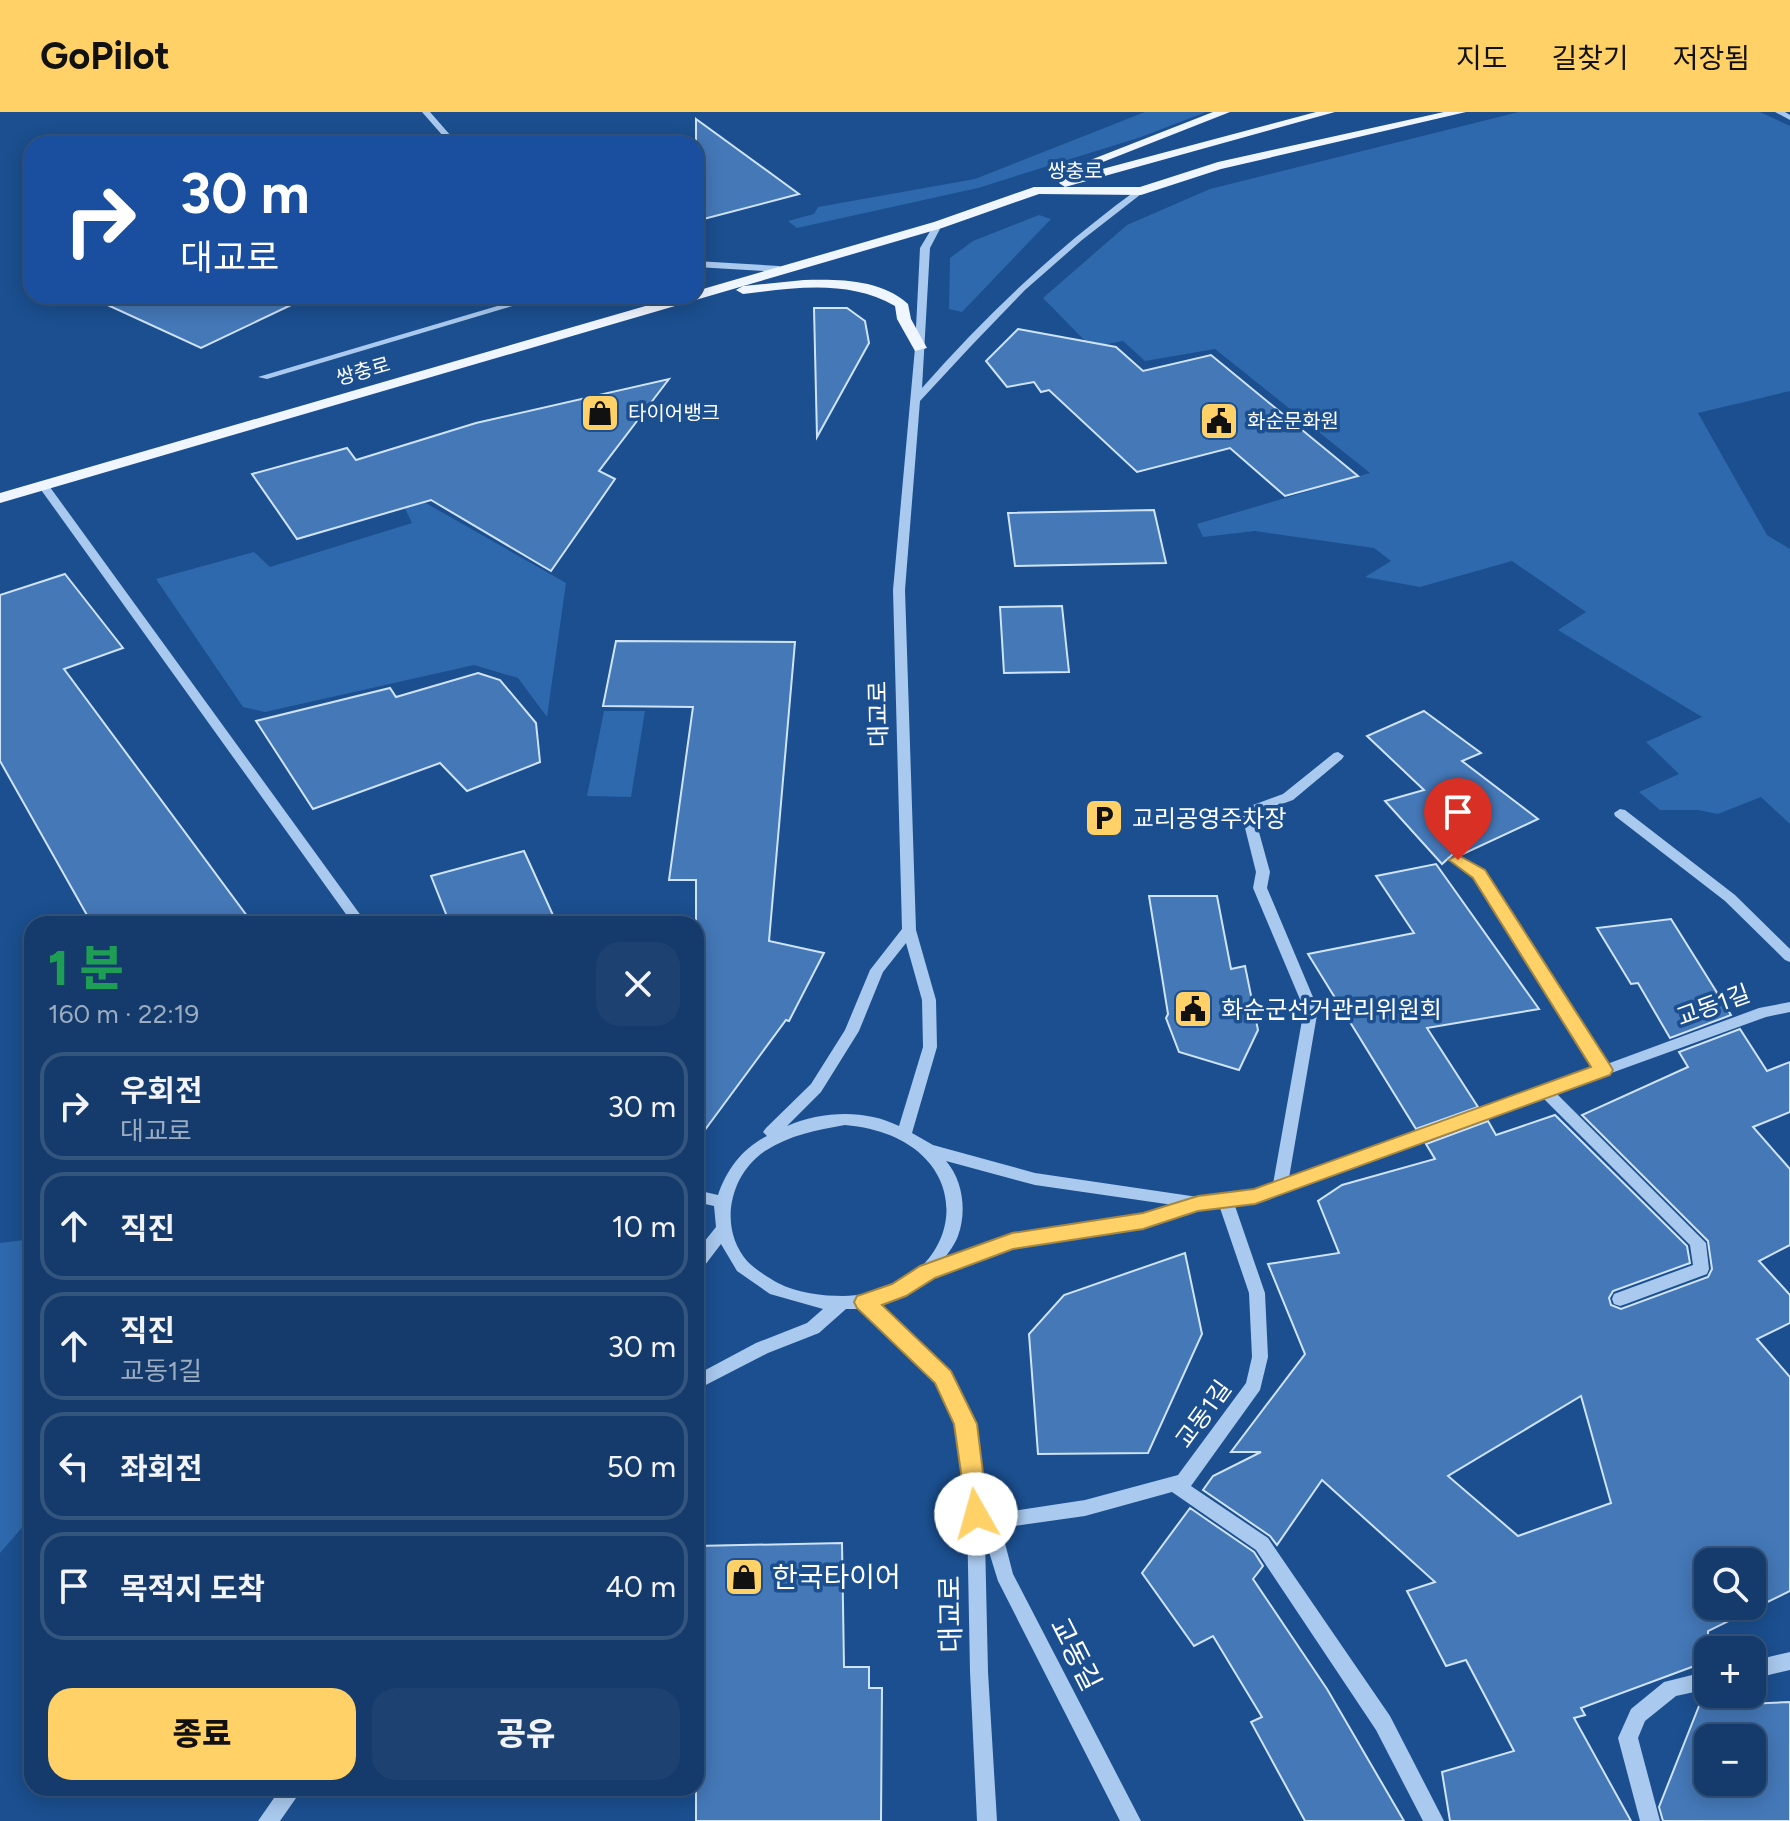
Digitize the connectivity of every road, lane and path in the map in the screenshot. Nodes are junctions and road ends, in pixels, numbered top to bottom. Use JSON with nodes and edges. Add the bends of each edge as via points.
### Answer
{"nodes":[{"id":1,"x":426,"y":112,"type":"edge"},
{"id":2,"x":1224,"y":112,"type":"edge"},
{"id":3,"x":1329,"y":112,"type":"edge"},
{"id":4,"x":1460,"y":112,"type":"edge"},
{"id":5,"x":1779,"y":112,"type":"edge"},
{"id":6,"x":1790,"y":118,"type":"edge"},
{"id":7,"x":447,"y":136,"type":"edge"},
{"id":8,"x":1038,"y":190,"type":"junction"},
{"id":9,"x":1141,"y":191,"type":"junction"},
{"id":10,"x":938,"y":225,"type":"junction"},
{"id":11,"x":704,"y":264,"type":"edge"},
{"id":12,"x":779,"y":269,"type":"junction"},
{"id":13,"x":704,"y":293,"type":"edge"},
{"id":14,"x":704,"y":294,"type":"edge"},
{"id":15,"x":514,"y":304,"type":"edge"},
{"id":16,"x":655,"y":304,"type":"edge"},
{"id":17,"x":665,"y":304,"type":"edge"},
{"id":18,"x":658,"y":306,"type":"junction"},
{"id":19,"x":920,"y":348,"type":"junction"},
{"id":20,"x":263,"y":377,"type":"dead end"},
{"id":21,"x":916,"y":400,"type":"junction"},
{"id":22,"x":43,"y":485,"type":"junction"},
{"id":23,"x":0,"y":498,"type":"edge"},
{"id":24,"x":1338,"y":756,"type":"dead end"},
{"id":25,"x":1620,"y":813,"type":"dead end"},
{"id":26,"x":1458,"y":860,"type":"dead end"},
{"id":27,"x":354,"y":916,"type":"edge"},
{"id":28,"x":909,"y":930,"type":"junction"},
{"id":29,"x":1790,"y":957,"type":"edge"},
{"id":30,"x":1790,"y":1007,"type":"edge"},
{"id":31,"x":1603,"y":1070,"type":"junction"},
{"id":32,"x":1545,"y":1091,"type":"junction"},
{"id":33,"x":904,"y":1134,"type":"junction"},
{"id":34,"x":927,"y":1149,"type":"junction"},
{"id":35,"x":751,"y":1151,"type":"junction"},
{"id":36,"x":1280,"y":1188,"type":"junction"},
{"id":37,"x":704,"y":1198,"type":"edge"},
{"id":38,"x":721,"y":1202,"type":"junction"},
{"id":39,"x":1226,"y":1202,"type":"junction"},
{"id":40,"x":1198,"y":1203,"type":"junction"},
{"id":41,"x":722,"y":1231,"type":"junction"},
{"id":42,"x":704,"y":1254,"type":"edge"},
{"id":43,"x":927,"y":1272,"type":"junction"},
{"id":44,"x":1620,"y":1299,"type":"dead end"},
{"id":45,"x":865,"y":1302,"type":"junction"},
{"id":46,"x":842,"y":1303,"type":"junction"},
{"id":47,"x":704,"y":1379,"type":"edge"},
{"id":48,"x":1174,"y":1484,"type":"junction"},
{"id":49,"x":983,"y":1518,"type":"junction"},
{"id":50,"x":1790,"y":1661,"type":"edge"},
{"id":51,"x":1766,"y":1667,"type":"edge"},
{"id":52,"x":1694,"y":1683,"type":"edge"},
{"id":53,"x":287,"y":1796,"type":"edge"},
{"id":54,"x":268,"y":1821,"type":"edge"},
{"id":55,"x":987,"y":1821,"type":"edge"},
{"id":56,"x":1131,"y":1821,"type":"edge"},
{"id":57,"x":1434,"y":1821,"type":"edge"},
{"id":58,"x":1650,"y":1821,"type":"edge"}],
"edges":[{"from":1,"to":7,"type":"street"},
{"from":2,"to":8,"type":"main road","via":[[1077,168]]},
{"from":3,"to":8,"type":"main road"},
{"from":4,"to":9,"type":"main road","name":"쌍충로","via":[[1218,166]]},
{"from":5,"to":6,"type":"street"},
{"from":8,"to":9,"type":"main road","name":"쌍충로"},
{"from":8,"to":10,"type":"main road","name":"쌍충로"},
{"from":9,"to":21,"type":"street","via":[[1086,230],[977,330]]},
{"from":10,"to":12,"type":"main road","name":"쌍충로"},
{"from":10,"to":19,"type":"street","name":"대교로","via":[[925,248]]},
{"from":11,"to":12,"type":"street"},
{"from":12,"to":13,"type":"main road","name":"쌍충로"},
{"from":14,"to":19,"type":"main road","via":[[803,284],[870,289],[901,304]]},
{"from":15,"to":20,"type":"street"},
{"from":16,"to":18,"type":"street"},
{"from":17,"to":18,"type":"main road","name":"쌍충로"},
{"from":18,"to":22,"type":"main road","name":"쌍충로"},
{"from":19,"to":21,"type":"street","name":"대교로"},
{"from":21,"to":28,"type":"street","name":"대교로","via":[[899,590]]},
{"from":22,"to":23,"type":"main road","name":"쌍충로"},
{"from":22,"to":27,"type":"street"},
{"from":24,"to":36,"type":"street","via":[[1288,797],[1247,812],[1263,872],[1260,888],[1311,1009]]},
{"from":25,"to":29,"type":"street","via":[[1730,898]]},
{"from":26,"to":31,"type":"street","via":[[1479,874]]},
{"from":28,"to":33,"type":"street","name":"대교로","via":[[929,1000],[930,1047]]},
{"from":28,"to":35,"type":"street","via":[[877,970],[852,1031],[816,1088]]},
{"from":30,"to":31,"type":"street","name":"교동1길"},
{"from":31,"to":32,"type":"street","name":"교동1길"},
{"from":32,"to":36,"type":"street","name":"교동1길"},
{"from":32,"to":44,"type":"street","via":[[1698,1243],[1701,1269]]},
{"from":33,"to":34,"type":"street"},
{"from":33,"to":35,"type":"street","via":[[879,1123],[822,1121],[778,1133]]},
{"from":34,"to":40,"type":"street","via":[[1035,1179]]},
{"from":34,"to":43,"type":"street","via":[[953,1185],[957,1216],[948,1245]]},
{"from":35,"to":38,"type":"street","via":[[731,1175]]},
{"from":36,"to":39,"type":"street","name":"교동1길"},
{"from":37,"to":38,"type":"street"},
{"from":38,"to":41,"type":"street"},
{"from":39,"to":40,"type":"street"},
{"from":39,"to":48,"type":"street","name":"교동1길","via":[[1257,1293],[1260,1357],[1254,1385],[1184,1481]]},
{"from":40,"to":43,"type":"street","via":[[1143,1221],[1012,1241]]},
{"from":41,"to":42,"type":"street"},
{"from":41,"to":46,"type":"street","via":[[736,1258],[759,1281],[790,1296]]},
{"from":43,"to":45,"type":"street","via":[[899,1290]]},
{"from":45,"to":46,"type":"street"},
{"from":45,"to":49,"type":"street","name":"대교로","via":[[943,1377],[965,1424]]},
{"from":46,"to":47,"type":"street","via":[[813,1328]]},
{"from":48,"to":49,"type":"street","name":"교동1길","via":[[1085,1508]]},
{"from":48,"to":57,"type":"street","via":[[1262,1544],[1383,1723]]},
{"from":49,"to":55,"type":"street","name":"대교로","via":[[979,1672]]},
{"from":49,"to":56,"type":"street","name":"교동길","via":[[1004,1575]]},
{"from":50,"to":51,"type":"street"},
{"from":52,"to":58,"type":"street","via":[[1671,1688],[1638,1715],[1628,1738]]},
{"from":53,"to":54,"type":"street"}]}
